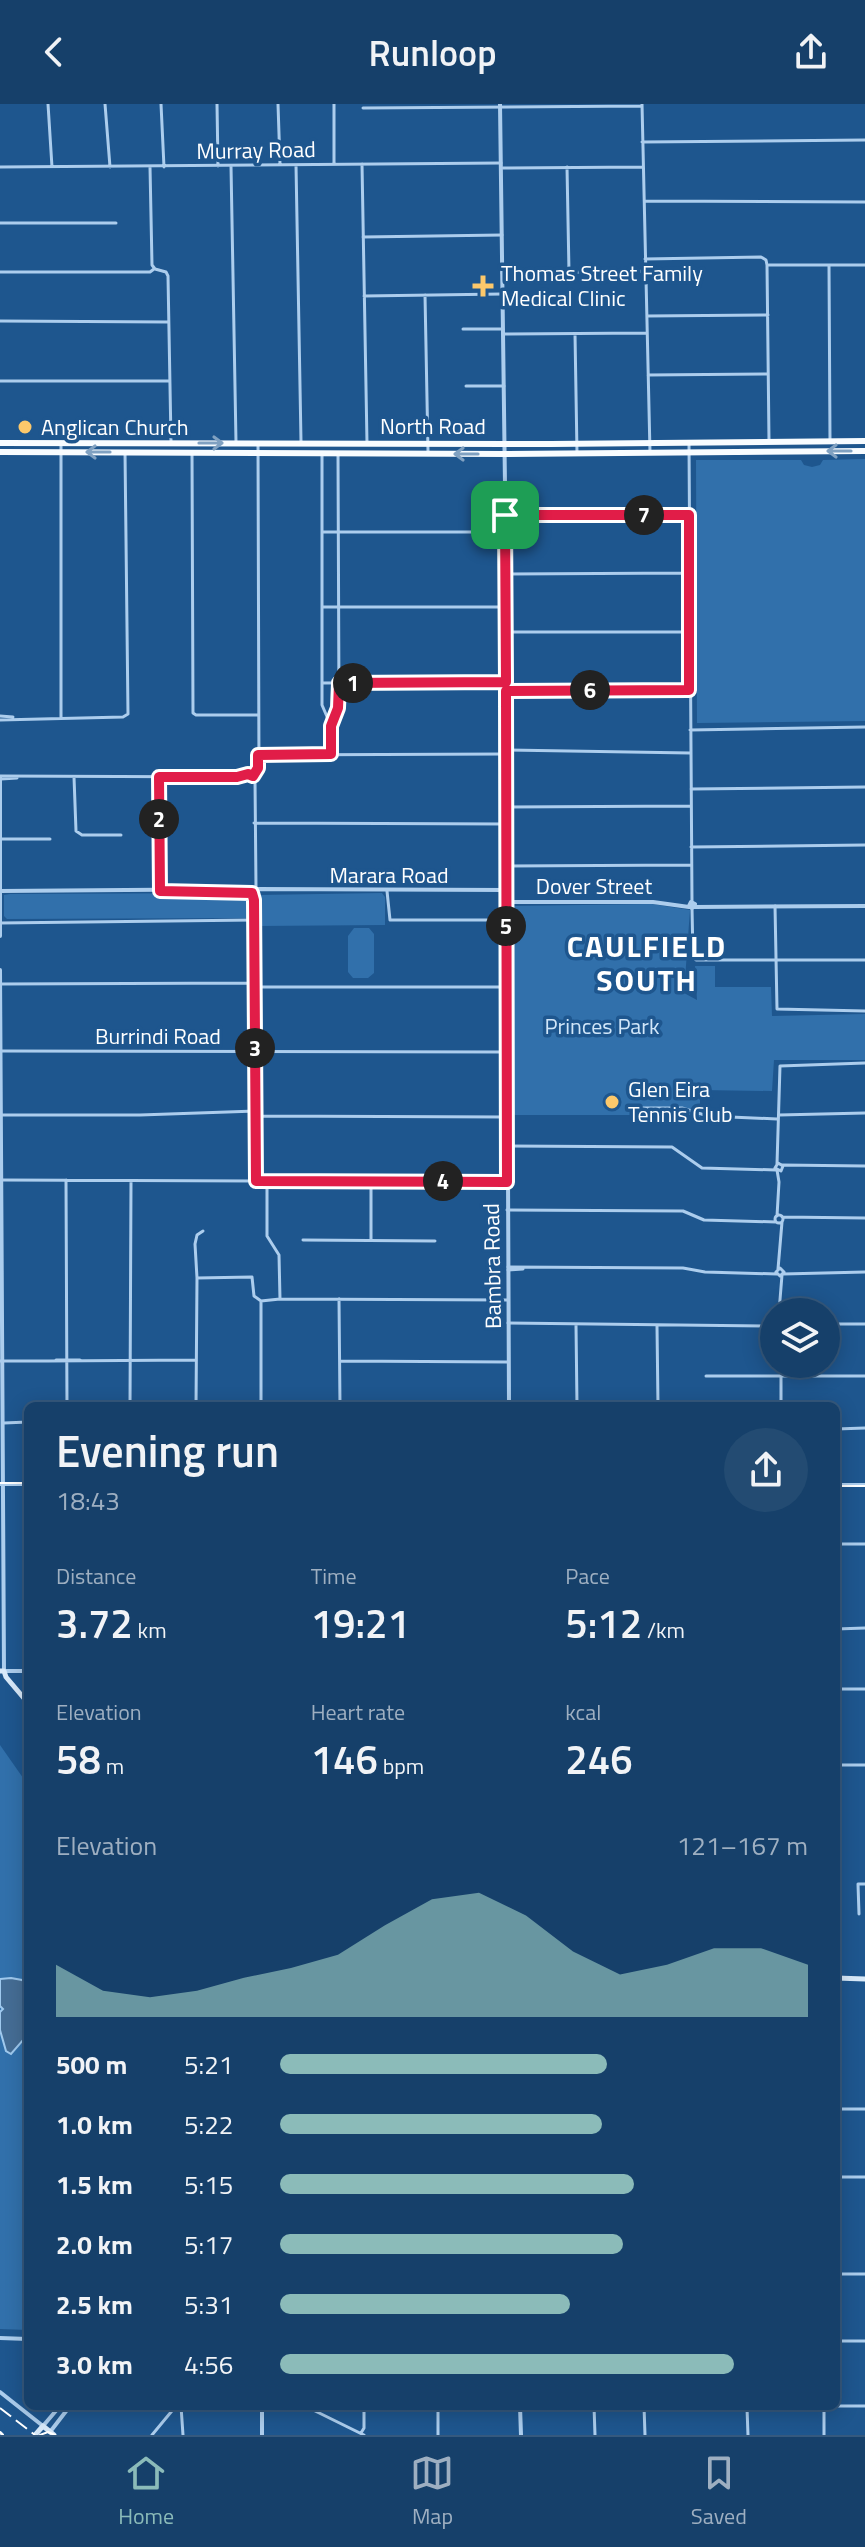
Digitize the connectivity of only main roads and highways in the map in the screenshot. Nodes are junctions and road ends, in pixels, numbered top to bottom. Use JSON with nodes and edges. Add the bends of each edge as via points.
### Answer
{"nodes":[{"id":1,"x":865,"y":441,"type":"edge"},
{"id":2,"x":0,"y":443,"type":"edge"},
{"id":3,"x":544,"y":444,"type":"junction"},
{"id":4,"x":865,"y":451,"type":"edge"},
{"id":5,"x":0,"y":452,"type":"edge"},
{"id":6,"x":544,"y":453,"type":"junction"},
{"id":7,"x":2,"y":1671,"type":"edge"},
{"id":8,"x":24,"y":1698,"type":"edge"},
{"id":9,"x":840,"y":1978,"type":"edge"},
{"id":10,"x":865,"y":1979,"type":"edge"},
{"id":11,"x":36,"y":2434,"type":"edge"},
{"id":12,"x":51,"y":2434,"type":"edge"}],
"edges":[{"from":1,"to":3,"type":"highway","name":"North Road"},
{"from":2,"to":3,"type":"highway","name":"North Road","one_way":true},
{"from":3,"to":6,"type":"highway"},
{"from":4,"to":6,"type":"highway","name":"North Road","one_way":true},
{"from":6,"to":5,"type":"highway","name":"North Road","one_way":true},
{"from":7,"to":8,"type":"main road"},
{"from":9,"to":10,"type":"main road"},
{"from":11,"to":12,"type":"main road","via":[[43,2426]]}]}
